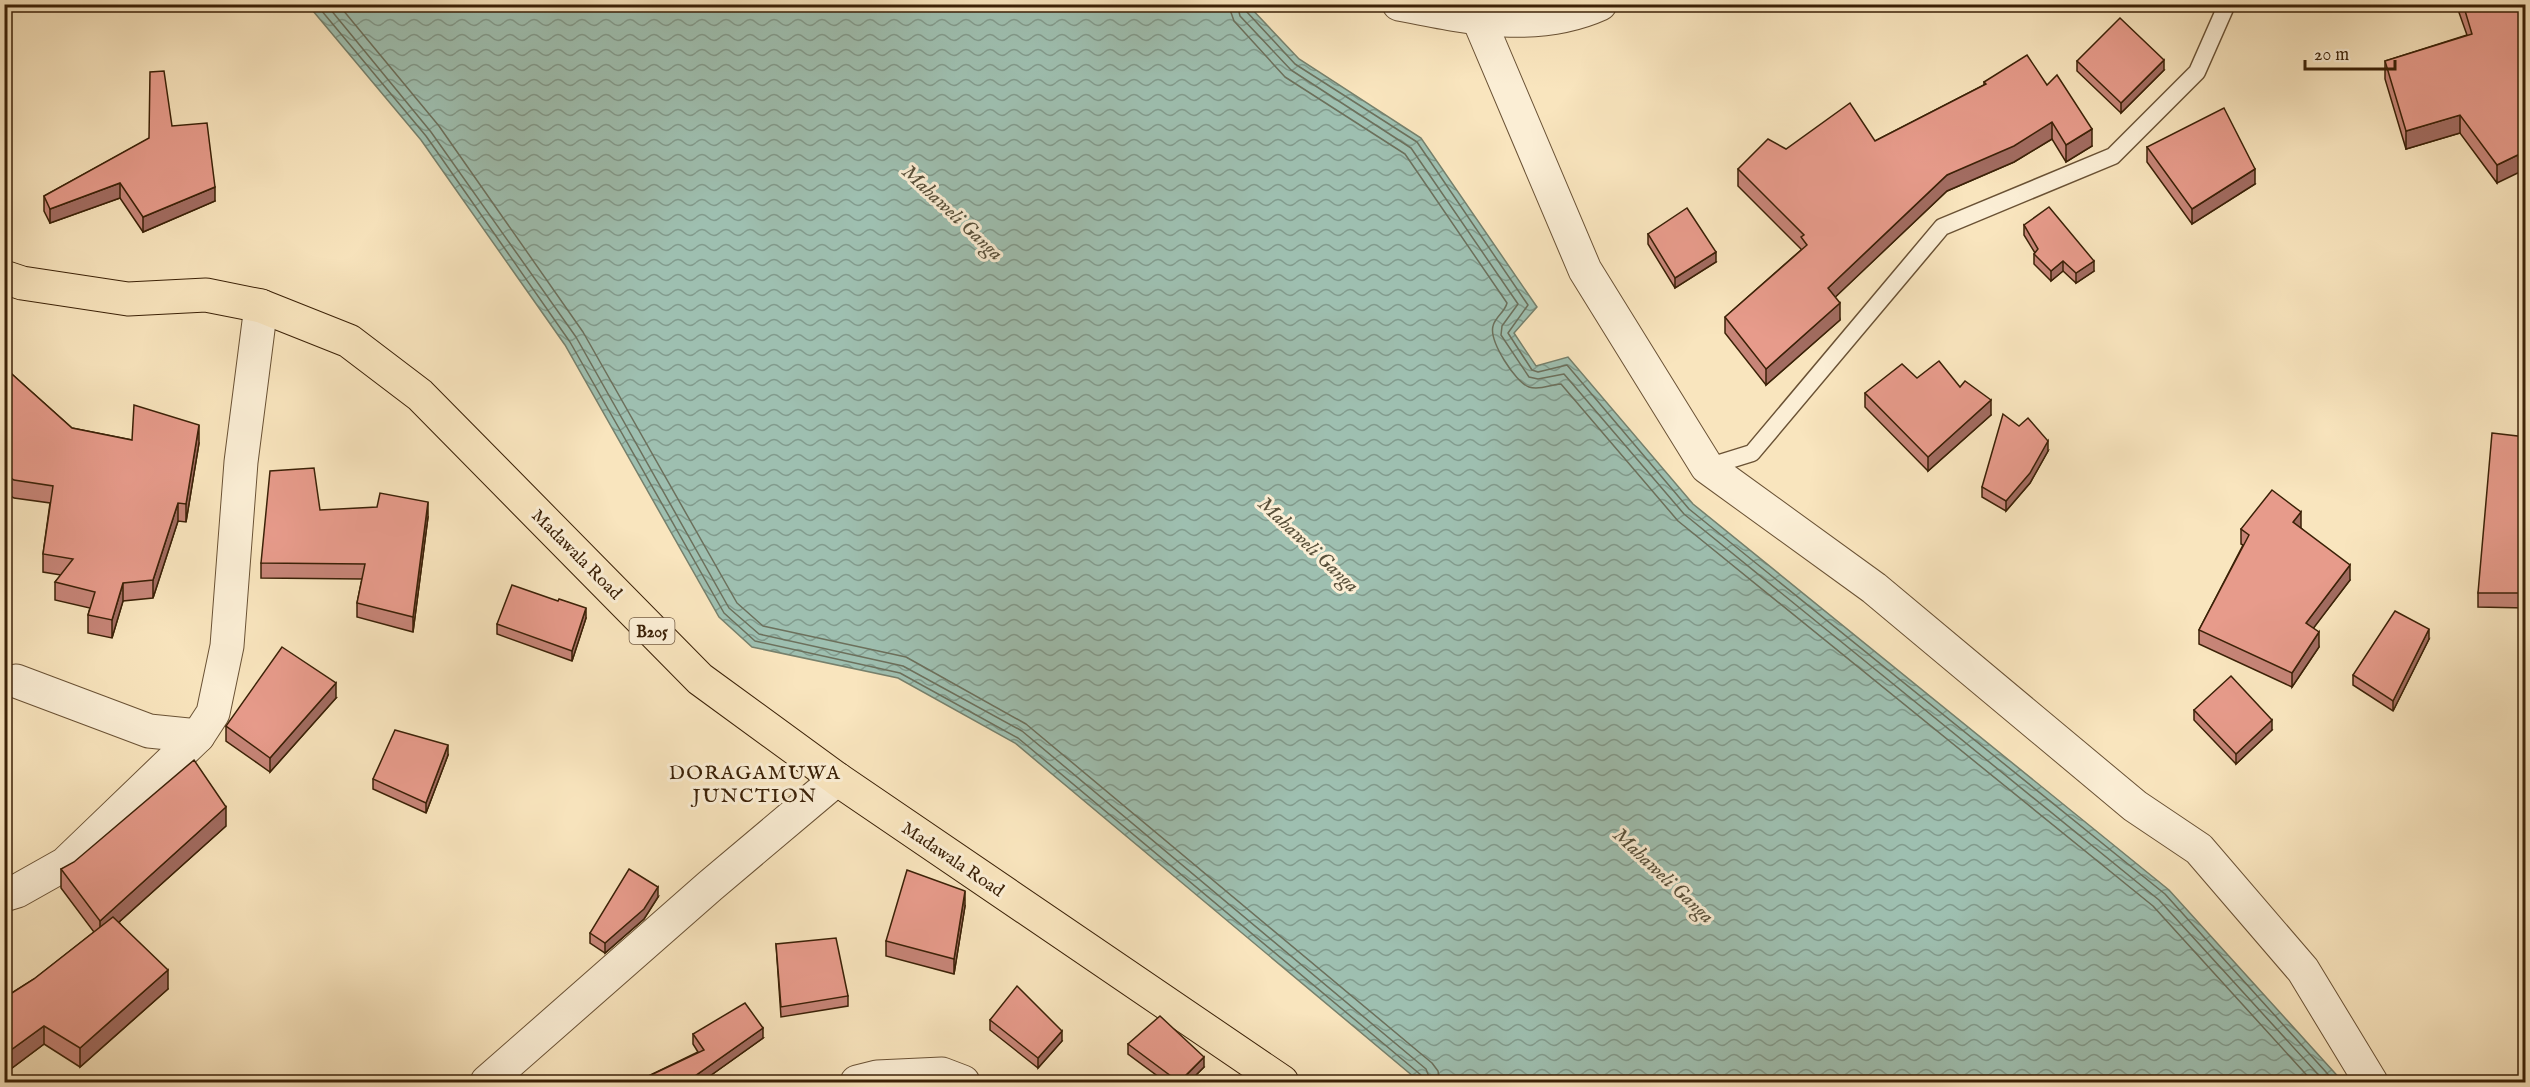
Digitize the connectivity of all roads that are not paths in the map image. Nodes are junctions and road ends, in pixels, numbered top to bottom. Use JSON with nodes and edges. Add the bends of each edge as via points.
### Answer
{"nodes":[{"id":1,"x":1399,"y":4,"type":"edge"},
{"id":2,"x":1600,"y":4,"type":"edge"},
{"id":3,"x":2227,"y":4,"type":"edge"},
{"id":4,"x":1479,"y":20,"type":"junction"},
{"id":5,"x":4,"y":277,"type":"edge"},
{"id":6,"x":261,"y":306,"type":"junction"},
{"id":7,"x":1707,"y":467,"type":"junction"},
{"id":8,"x":16,"y":681,"type":"dead end"},
{"id":9,"x":198,"y":736,"type":"junction"},
{"id":10,"x":837,"y":779,"type":"junction"},
{"id":11,"x":4,"y":895,"type":"edge"},
{"id":12,"x":487,"y":1083,"type":"edge"},
{"id":13,"x":857,"y":1083,"type":"edge"},
{"id":14,"x":963,"y":1083,"type":"edge"},
{"id":15,"x":1282,"y":1083,"type":"edge"},
{"id":16,"x":2371,"y":1083,"type":"edge"}],
"edges":[{"from":1,"to":4,"type":"street"},
{"from":2,"to":4,"type":"street","via":[[1542,20]]},
{"from":3,"to":7,"type":"lane","via":[[2197,72],[2113,156],[1942,227],[1752,453]]},
{"from":4,"to":7,"type":"street","via":[[1585,270]]},
{"from":5,"to":6,"type":"main road","name":"Madawala Road","number":"B205","via":[[128,299],[206,295]]},
{"from":6,"to":9,"type":"street","via":[[241,462],[227,646],[213,713]]},
{"from":6,"to":10,"type":"main road","name":"Madawala Road","number":"B205","via":[[350,341],[420,395],[700,680]]},
{"from":7,"to":16,"type":"street","via":[[1874,588],[2135,806],[2199,849],[2303,970]]},
{"from":8,"to":9,"type":"street","via":[[148,731]]},
{"from":9,"to":11,"type":"street","via":[[65,864]]},
{"from":10,"to":12,"type":"street","via":[[710,885]]},
{"from":10,"to":15,"type":"main road","name":"Madawala Road","number":"B205"},
{"from":13,"to":14,"type":"street","via":[[877,1077],[942,1074]]}]}
